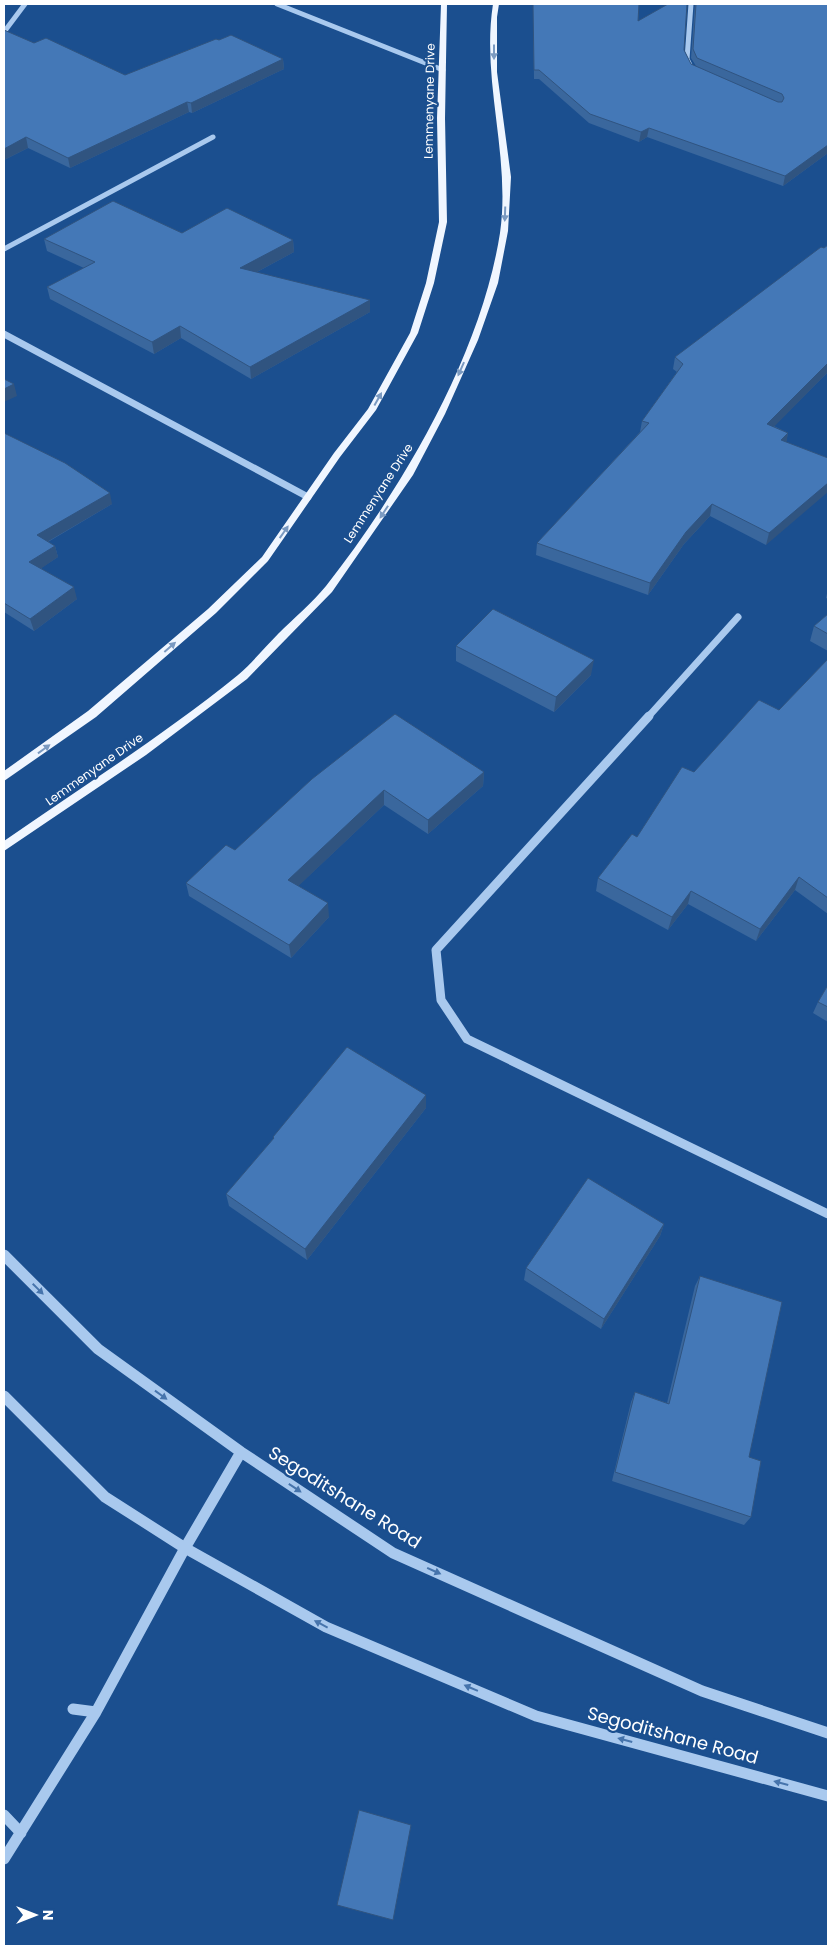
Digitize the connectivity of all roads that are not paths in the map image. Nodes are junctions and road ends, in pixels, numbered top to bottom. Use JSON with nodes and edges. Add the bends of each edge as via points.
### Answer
{"nodes":[{"id":1,"x":25,"y":4,"type":"edge"},
{"id":2,"x":277,"y":4,"type":"edge"},
{"id":3,"x":444,"y":4,"type":"edge"},
{"id":4,"x":496,"y":4,"type":"edge"},
{"id":5,"x":690,"y":4,"type":"edge"},
{"id":6,"x":4,"y":32,"type":"edge"},
{"id":7,"x":443,"y":70,"type":"junction"},
{"id":8,"x":693,"y":70,"type":"edge"},
{"id":9,"x":214,"y":137,"type":"dead end"},
{"id":10,"x":4,"y":249,"type":"edge"},
{"id":11,"x":4,"y":334,"type":"edge"},
{"id":12,"x":308,"y":497,"type":"junction"},
{"id":13,"x":738,"y":617,"type":"dead end"},
{"id":14,"x":4,"y":777,"type":"edge"},
{"id":15,"x":4,"y":847,"type":"edge"},
{"id":16,"x":828,"y":1214,"type":"edge"},
{"id":17,"x":4,"y":1255,"type":"edge"},
{"id":18,"x":4,"y":1396,"type":"edge"},
{"id":19,"x":241,"y":1452,"type":"junction"},
{"id":20,"x":185,"y":1548,"type":"junction"},
{"id":21,"x":73,"y":1709,"type":"dead end"},
{"id":22,"x":96,"y":1712,"type":"junction"},
{"id":23,"x":828,"y":1733,"type":"edge"},
{"id":24,"x":828,"y":1796,"type":"edge"},
{"id":25,"x":4,"y":1815,"type":"edge"},
{"id":26,"x":20,"y":1833,"type":"junction"},
{"id":27,"x":4,"y":1860,"type":"edge"}],
"edges":[{"from":1,"to":6,"type":"street"},
{"from":2,"to":7,"type":"street"},
{"from":3,"to":7,"type":"main road","name":"Lemmenyane Drive"},
{"from":4,"to":15,"type":"main road","name":"Lemmenyane Drive","one_way":true,"via":[[494,72],[507,176],[504,231],[494,283],[474,340],[441,414],[408,475],[328,590],[243,676],[142,752]]},
{"from":5,"to":8,"type":"street","via":[[687,59]]},
{"from":12,"to":7,"type":"main road","name":"Lemmenyane Drive","one_way":true,"via":[[372,410],[417,325],[443,222]]},
{"from":9,"to":10,"type":"street"},
{"from":11,"to":12,"type":"street"},
{"from":14,"to":12,"type":"main road","name":"Lemmenyane Drive","one_way":true,"via":[[92,714],[212,611],[265,559]]},
{"from":13,"to":16,"type":"street","via":[[436,950],[441,1000],[467,1039]]},
{"from":17,"to":19,"type":"street","name":"Segoditshane Road","one_way":true,"via":[[98,1349]]},
{"from":18,"to":20,"type":"street","name":"Segoditshane Road","via":[[105,1497]]},
{"from":19,"to":20,"type":"street"},
{"from":19,"to":23,"type":"street","name":"Segoditshane Road","one_way":true,"via":[[393,1553],[702,1691]]},
{"from":20,"to":22,"type":"street"},
{"from":24,"to":20,"type":"street","name":"Segoditshane Road","one_way":true,"via":[[536,1716],[326,1627]]},
{"from":21,"to":22,"type":"street"},
{"from":22,"to":26,"type":"street"},
{"from":25,"to":26,"type":"lane"},
{"from":26,"to":27,"type":"street"}]}
